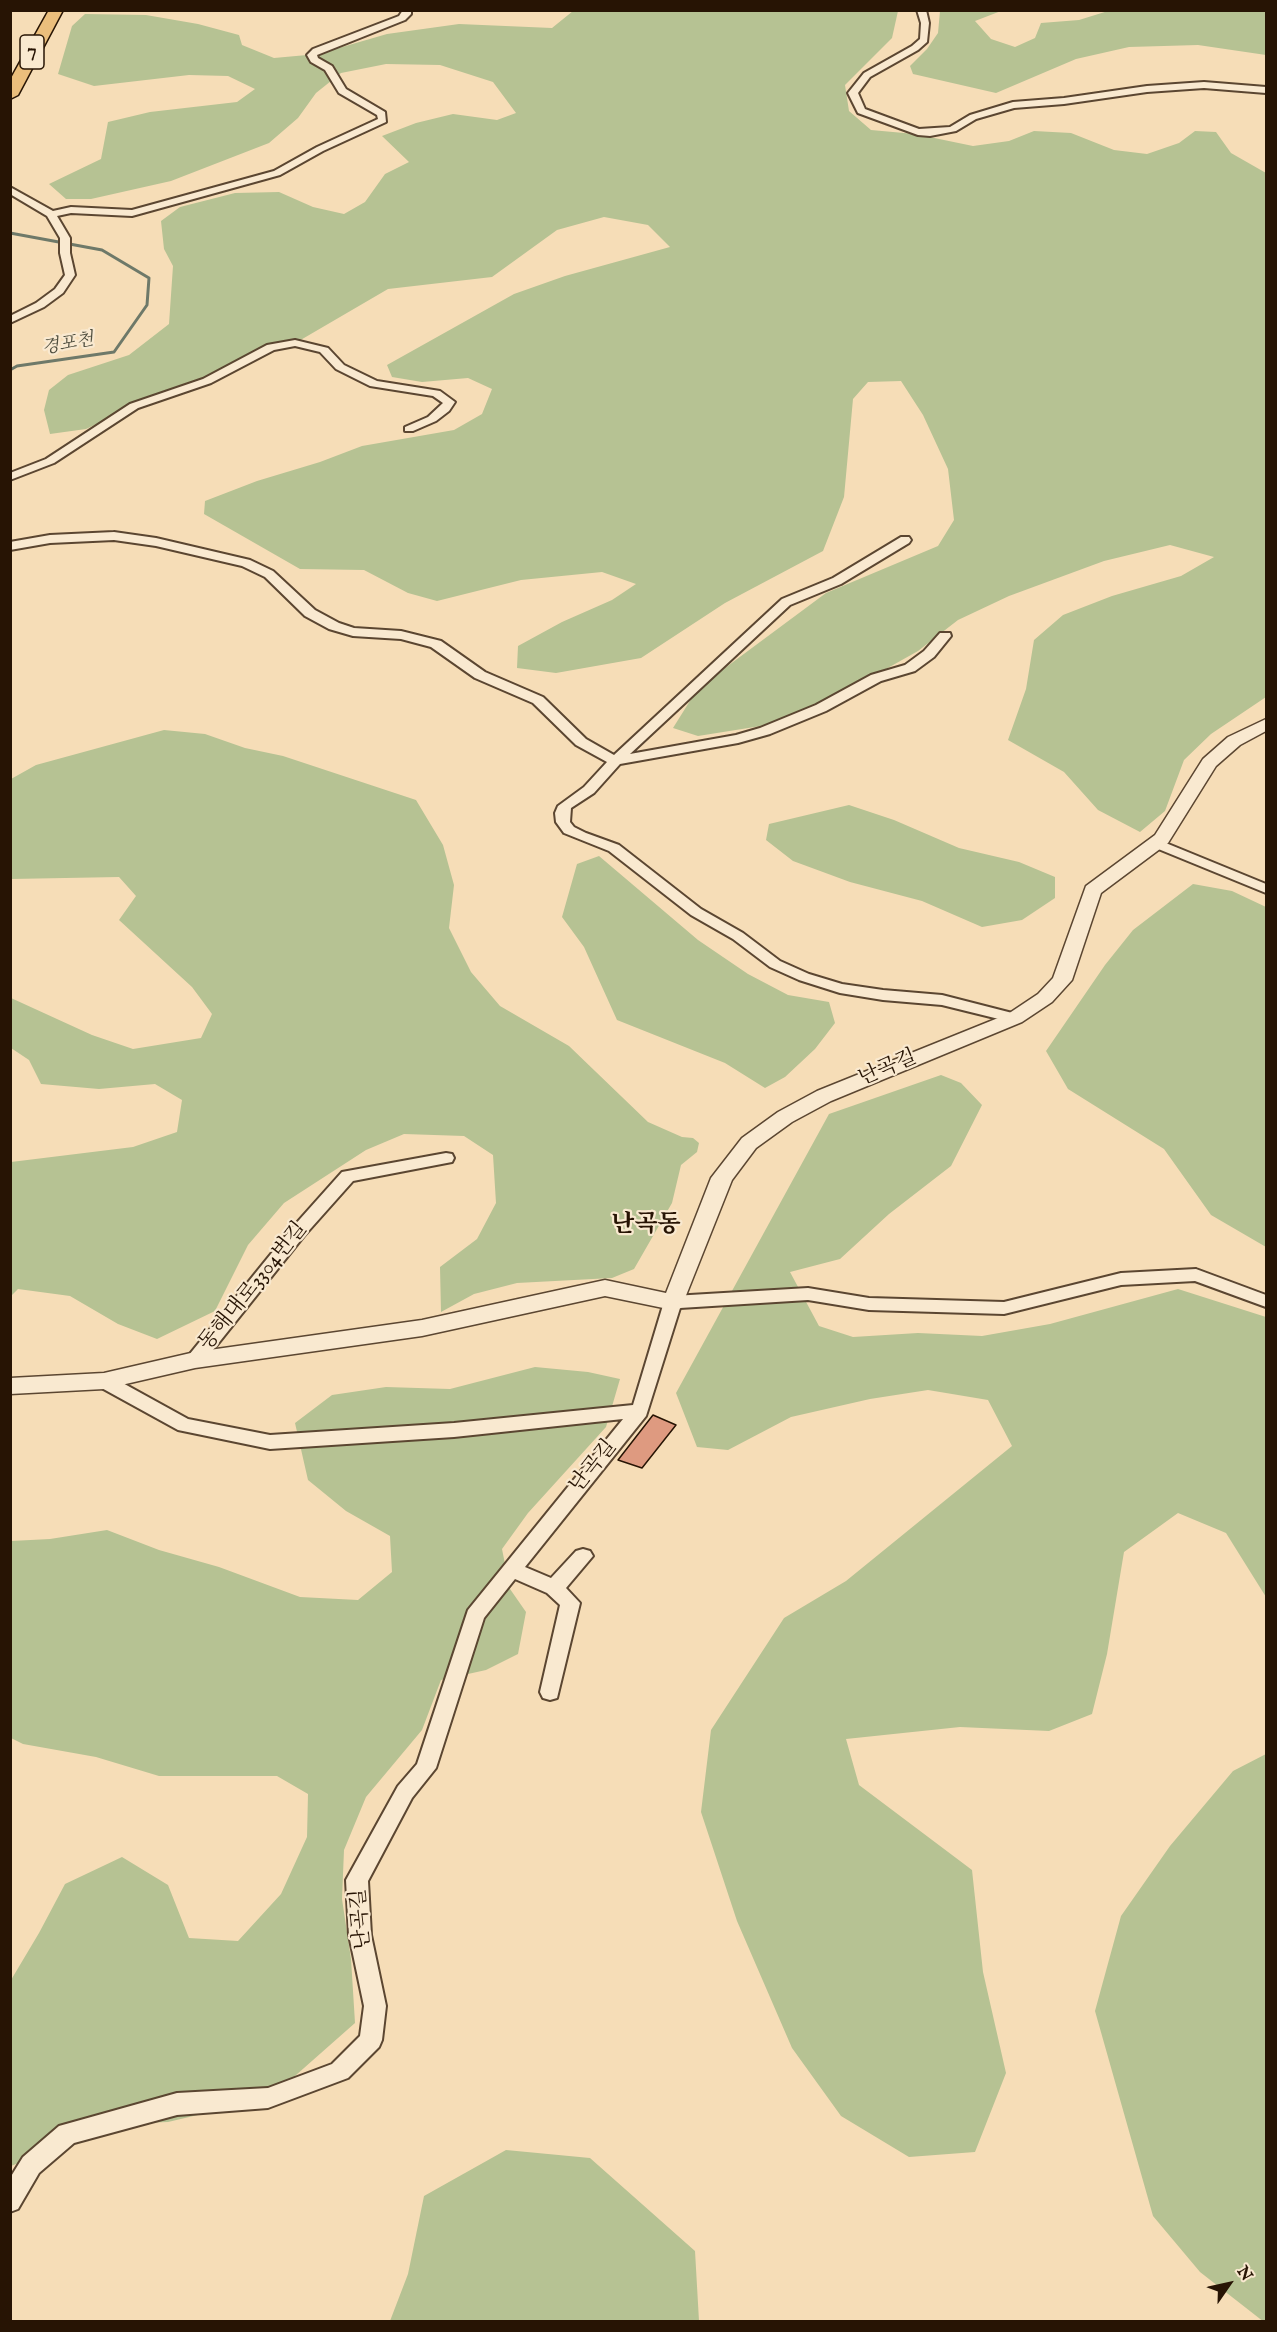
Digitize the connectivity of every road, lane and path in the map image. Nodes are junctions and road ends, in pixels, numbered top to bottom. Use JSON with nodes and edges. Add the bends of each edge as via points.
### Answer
{"nodes":[{"id":1,"x":41,"y":10,"type":"edge"},
{"id":2,"x":56,"y":10,"type":"edge"},
{"id":3,"x":407,"y":10,"type":"edge"},
{"id":4,"x":921,"y":10,"type":"edge"},
{"id":5,"x":10,"y":64,"type":"edge"},
{"id":6,"x":1266,"y":90,"type":"edge"},
{"id":7,"x":10,"y":95,"type":"edge"},
{"id":8,"x":10,"y":190,"type":"edge"},
{"id":9,"x":51,"y":213,"type":"junction"},
{"id":10,"x":10,"y":320,"type":"edge"},
{"id":11,"x":409,"y":429,"type":"dead end"},
{"id":12,"x":10,"y":477,"type":"edge"},
{"id":13,"x":905,"y":540,"type":"dead end"},
{"id":14,"x":10,"y":546,"type":"edge"},
{"id":15,"x":945,"y":636,"type":"dead end"},
{"id":16,"x":1266,"y":724,"type":"edge"},
{"id":17,"x":615,"y":761,"type":"junction"},
{"id":18,"x":1156,"y":843,"type":"junction"},
{"id":19,"x":1266,"y":889,"type":"edge"},
{"id":20,"x":1016,"y":1018,"type":"junction"},
{"id":21,"x":446,"y":1158,"type":"dead end"},
{"id":22,"x":1266,"y":1301,"type":"edge"},
{"id":23,"x":673,"y":1302,"type":"junction"},
{"id":24,"x":195,"y":1360,"type":"junction"},
{"id":25,"x":104,"y":1381,"type":"junction"},
{"id":26,"x":10,"y":1386,"type":"edge"},
{"id":27,"x":640,"y":1411,"type":"junction"},
{"id":28,"x":583,"y":1556,"type":"dead end"},
{"id":29,"x":512,"y":1569,"type":"junction"},
{"id":30,"x":554,"y":1588,"type":"junction"},
{"id":31,"x":550,"y":1692,"type":"dead end"},
{"id":32,"x":10,"y":2201,"type":"edge"}],
"edges":[{"from":1,"to":5,"type":"highway","number":"7"},
{"from":2,"to":7,"type":"highway","number":"7"},
{"from":3,"to":9,"type":"street","via":[[402,18],[312,55],[328,68],[342,91],[382,114],[383,120],[277,173],[132,213]]},
{"from":4,"to":6,"type":"street","via":[[924,40],[867,75],[853,93],[861,111],[918,132],[953,129],[973,117],[1013,105],[1204,85]]},
{"from":8,"to":9,"type":"street"},
{"from":9,"to":10,"type":"street","via":[[65,238],[70,275],[40,305]]},
{"from":11,"to":12,"type":"street","via":[[432,420],[449,402],[436,393],[374,384],[340,367],[324,350],[295,343],[271,347],[207,381],[134,406],[50,460]]},
{"from":13,"to":17,"type":"street","via":[[837,581],[786,602]]},
{"from":14,"to":17,"type":"street","via":[[50,539],[114,536],[246,563],[269,574],[310,613],[334,626],[353,632],[401,635],[451,652],[480,675],[538,700],[581,742]]},
{"from":15,"to":17,"type":"street","via":[[910,668],[876,678],[822,708],[765,731],[738,740]]},
{"from":16,"to":18,"type":"street","name":"난곡길","via":[[1234,741],[1209,763]]},
{"from":17,"to":20,"type":"street","via":[[589,790],[565,806],[563,822],[570,830],[614,848],[696,912],[738,936],[775,964],[840,988],[942,1000]]},
{"from":18,"to":19,"type":"street"},
{"from":18,"to":20,"type":"street","name":"난곡길","via":[[1093,890],[1062,980],[1045,998]]},
{"from":20,"to":23,"type":"street","name":"난곡길","via":[[825,1096],[785,1117],[749,1143],[722,1178]]},
{"from":21,"to":24,"type":"street","name":"동해대로3304번길","via":[[348,1176]]},
{"from":22,"to":23,"type":"street","via":[[1196,1275],[1121,1279],[1004,1308],[869,1304],[808,1294]]},
{"from":23,"to":24,"type":"street","via":[[605,1288],[422,1328]]},
{"from":23,"to":27,"type":"street","name":"난곡길"},
{"from":24,"to":25,"type":"street","name":"동해대로3304번길"},
{"from":25,"to":26,"type":"street","name":"동해대로3304번길"},
{"from":25,"to":27,"type":"street","via":[[184,1425],[270,1442],[454,1431]]},
{"from":27,"to":29,"type":"street","name":"난곡길"},
{"from":28,"to":30,"type":"street"},
{"from":29,"to":30,"type":"street"},
{"from":29,"to":32,"type":"street","name":"난곡길","via":[[475,1615],[426,1768],[405,1792],[357,1881],[360,1935],[375,2006],[370,2040],[340,2071],[268,2098],[177,2104],[67,2134],[31,2165]]},
{"from":30,"to":31,"type":"street","via":[[570,1603]]}]}
